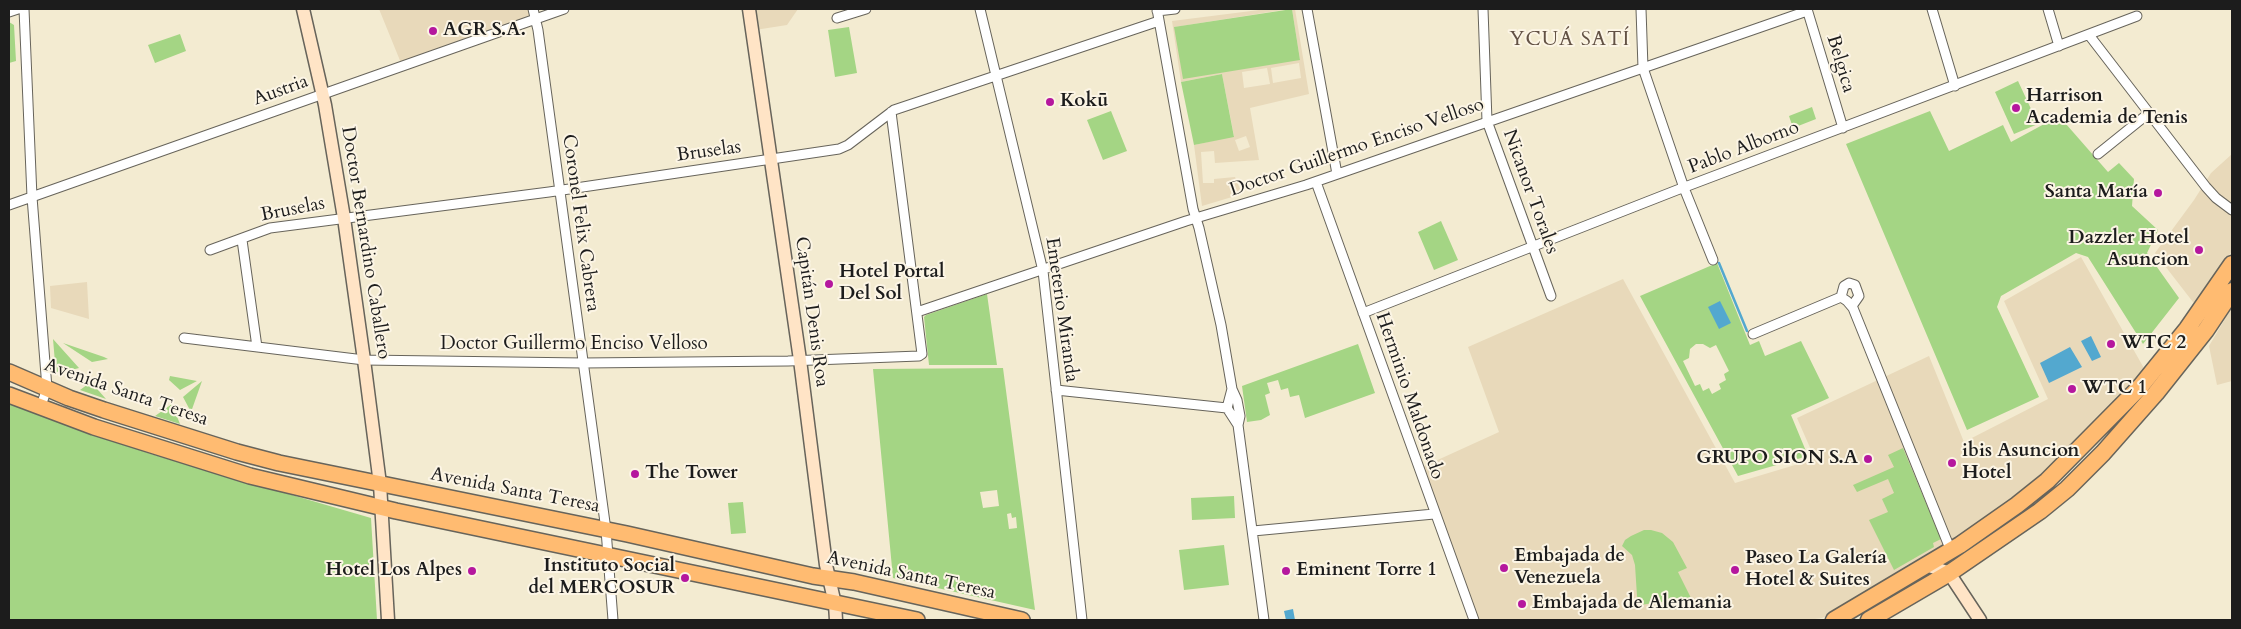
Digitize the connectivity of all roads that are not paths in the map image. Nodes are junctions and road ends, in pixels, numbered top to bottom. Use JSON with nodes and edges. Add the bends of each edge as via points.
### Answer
{"nodes":[{"id":1,"x":18,"y":9,"type":"edge"},
{"id":2,"x":24,"y":9,"type":"edge"},
{"id":3,"x":304,"y":9,"type":"edge"},
{"id":4,"x":533,"y":9,"type":"edge"},
{"id":5,"x":564,"y":9,"type":"edge"},
{"id":6,"x":749,"y":9,"type":"edge"},
{"id":7,"x":866,"y":9,"type":"edge"},
{"id":8,"x":980,"y":9,"type":"edge"},
{"id":9,"x":1175,"y":9,"type":"edge"},
{"id":10,"x":1308,"y":9,"type":"edge"},
{"id":11,"x":1483,"y":9,"type":"edge"},
{"id":12,"x":1641,"y":9,"type":"edge"},
{"id":13,"x":1932,"y":9,"type":"edge"},
{"id":14,"x":2048,"y":9,"type":"edge"},
{"id":15,"x":1157,"y":10,"type":"edge"},
{"id":16,"x":1807,"y":10,"type":"edge"},
{"id":17,"x":9,"y":12,"type":"edge"},
{"id":18,"x":2137,"y":16,"type":"dead end"},
{"id":19,"x":837,"y":18,"type":"dead end"},
{"id":20,"x":535,"y":19,"type":"junction"},
{"id":21,"x":1159,"y":21,"type":"junction"},
{"id":22,"x":2089,"y":35,"type":"junction"},
{"id":23,"x":2059,"y":46,"type":"junction"},
{"id":24,"x":1643,"y":68,"type":"junction"},
{"id":25,"x":996,"y":77,"type":"junction"},
{"id":26,"x":1955,"y":86,"type":"junction"},
{"id":27,"x":322,"y":94,"type":"junction"},
{"id":28,"x":891,"y":112,"type":"junction"},
{"id":29,"x":2149,"y":113,"type":"junction"},
{"id":30,"x":1487,"y":121,"type":"junction"},
{"id":31,"x":1843,"y":128,"type":"junction"},
{"id":32,"x":2098,"y":154,"type":"dead end"},
{"id":33,"x":771,"y":160,"type":"junction"},
{"id":34,"x":1337,"y":174,"type":"junction"},
{"id":35,"x":1316,"y":182,"type":"junction"},
{"id":36,"x":1684,"y":188,"type":"junction"},
{"id":37,"x":559,"y":190,"type":"junction"},
{"id":38,"x":32,"y":197,"type":"junction"},
{"id":39,"x":9,"y":205,"type":"edge"},
{"id":40,"x":2232,"y":210,"type":"edge"},
{"id":41,"x":344,"y":218,"type":"junction"},
{"id":42,"x":1196,"y":219,"type":"junction"},
{"id":43,"x":242,"y":240,"type":"junction"},
{"id":44,"x":1533,"y":248,"type":"junction"},
{"id":45,"x":210,"y":250,"type":"dead end"},
{"id":46,"x":1713,"y":260,"type":"dead end"},
{"id":47,"x":2232,"y":264,"type":"edge"},
{"id":48,"x":1043,"y":271,"type":"junction"},
{"id":49,"x":2232,"y":291,"type":"edge"},
{"id":50,"x":1551,"y":296,"type":"dead end"},
{"id":51,"x":1841,"y":298,"type":"junction"},
{"id":52,"x":1852,"y":306,"type":"junction"},
{"id":53,"x":917,"y":312,"type":"junction"},
{"id":54,"x":1363,"y":314,"type":"junction"},
{"id":55,"x":1753,"y":334,"type":"dead end"},
{"id":56,"x":184,"y":338,"type":"dead end"},
{"id":57,"x":257,"y":347,"type":"junction"},
{"id":58,"x":364,"y":360,"type":"junction"},
{"id":59,"x":800,"y":360,"type":"junction"},
{"id":60,"x":583,"y":363,"type":"junction"},
{"id":61,"x":9,"y":372,"type":"edge"},
{"id":62,"x":47,"y":388,"type":"junction"},
{"id":63,"x":1232,"y":389,"type":"junction"},
{"id":64,"x":1056,"y":390,"type":"junction"},
{"id":65,"x":9,"y":394,"type":"edge"},
{"id":66,"x":41,"y":406,"type":"junction"},
{"id":67,"x":1227,"y":408,"type":"junction"},
{"id":68,"x":1238,"y":425,"type":"junction"},
{"id":69,"x":2100,"y":429,"type":"junction"},
{"id":70,"x":380,"y":484,"type":"junction"},
{"id":71,"x":2053,"y":500,"type":"junction"},
{"id":72,"x":382,"y":508,"type":"junction"},
{"id":73,"x":1434,"y":514,"type":"junction"},
{"id":74,"x":606,"y":530,"type":"junction"},
{"id":75,"x":1253,"y":531,"type":"junction"},
{"id":76,"x":1951,"y":551,"type":"junction"},
{"id":77,"x":608,"y":555,"type":"junction"},
{"id":78,"x":1927,"y":565,"type":"junction"},
{"id":79,"x":828,"y":578,"type":"junction"},
{"id":80,"x":1953,"y":578,"type":"junction"},
{"id":81,"x":835,"y":604,"type":"junction"},
{"id":82,"x":388,"y":620,"type":"edge"},
{"id":83,"x":613,"y":620,"type":"edge"},
{"id":84,"x":836,"y":620,"type":"edge"},
{"id":85,"x":917,"y":620,"type":"edge"},
{"id":86,"x":1022,"y":620,"type":"edge"},
{"id":87,"x":1082,"y":620,"type":"edge"},
{"id":88,"x":1264,"y":620,"type":"edge"},
{"id":89,"x":1474,"y":620,"type":"edge"},
{"id":90,"x":1834,"y":620,"type":"edge"},
{"id":91,"x":1869,"y":620,"type":"edge"},
{"id":92,"x":1980,"y":620,"type":"edge"}],
"edges":[{"from":1,"to":17,"type":"street"},
{"from":2,"to":38,"type":"street"},
{"from":3,"to":27,"type":"street","name":"Doctor Bernardino Caballero"},
{"from":4,"to":20,"type":"street","name":"Coronel Felix Cabrera"},
{"from":5,"to":20,"type":"street","name":"Austria"},
{"from":6,"to":33,"type":"street","name":"Capitán Denis Roa"},
{"from":7,"to":19,"type":"street"},
{"from":8,"to":25,"type":"street","name":"Emeterio Miranda"},
{"from":9,"to":15,"type":"street"},
{"from":10,"to":34,"type":"street"},
{"from":11,"to":30,"type":"street","name":"Nicanor Torales"},
{"from":12,"to":24,"type":"street"},
{"from":13,"to":26,"type":"street"},
{"from":14,"to":23,"type":"street"},
{"from":15,"to":21,"type":"street"},
{"from":16,"to":24,"type":"street","name":"Doctor Guillermo Enciso Velloso"},
{"from":16,"to":31,"type":"street","name":"Belgica"},
{"from":18,"to":22,"type":"street","name":"Pablo Alborno"},
{"from":20,"to":27,"type":"street","name":"Austria"},
{"from":20,"to":37,"type":"street","name":"Coronel Felix Cabrera"},
{"from":21,"to":25,"type":"street","name":"Bruselas"},
{"from":21,"to":42,"type":"street"},
{"from":22,"to":23,"type":"street","name":"Pablo Alborno"},
{"from":22,"to":29,"type":"street"},
{"from":23,"to":26,"type":"street","name":"Pablo Alborno"},
{"from":24,"to":30,"type":"street","name":"Doctor Guillermo Enciso Velloso"},
{"from":24,"to":36,"type":"street"},
{"from":25,"to":28,"type":"street","name":"Bruselas"},
{"from":25,"to":48,"type":"street","name":"Emeterio Miranda"},
{"from":26,"to":31,"type":"street","name":"Pablo Alborno"},
{"from":27,"to":38,"type":"street","name":"Austria"},
{"from":27,"to":41,"type":"street","name":"Doctor Bernardino Caballero"},
{"from":28,"to":33,"type":"street","name":"Bruselas","via":[[839,149]]},
{"from":28,"to":53,"type":"street","name":"Doctor Guillermo Enciso Velloso"},
{"from":29,"to":32,"type":"street"},
{"from":29,"to":40,"type":"street","via":[[2216,198]]},
{"from":30,"to":34,"type":"street","name":"Doctor Guillermo Enciso Velloso"},
{"from":30,"to":44,"type":"street","name":"Nicanor Torales"},
{"from":31,"to":36,"type":"street","name":"Pablo Alborno"},
{"from":33,"to":37,"type":"street","name":"Bruselas"},
{"from":33,"to":59,"type":"street","name":"Capitán Denis Roa"},
{"from":34,"to":35,"type":"street","name":"Doctor Guillermo Enciso Velloso"},
{"from":35,"to":42,"type":"street","name":"Doctor Guillermo Enciso Velloso"},
{"from":35,"to":54,"type":"street","name":"Herminio Maldonado"},
{"from":36,"to":44,"type":"street","name":"Pablo Alborno"},
{"from":36,"to":46,"type":"street"},
{"from":37,"to":41,"type":"street","name":"Bruselas"},
{"from":37,"to":60,"type":"street","name":"Coronel Felix Cabrera"},
{"from":38,"to":39,"type":"street","name":"Austria"},
{"from":38,"to":62,"type":"street"},
{"from":41,"to":43,"type":"street","name":"Bruselas","via":[[270,228]]},
{"from":41,"to":58,"type":"street","name":"Doctor Bernardino Caballero"},
{"from":42,"to":48,"type":"street","name":"Doctor Guillermo Enciso Velloso"},
{"from":42,"to":63,"type":"street"},
{"from":43,"to":45,"type":"street","name":"Bruselas"},
{"from":43,"to":57,"type":"street","name":"Bruselas"},
{"from":44,"to":50,"type":"street","name":"Nicanor Torales"},
{"from":44,"to":54,"type":"street","name":"Pablo Alborno"},
{"from":47,"to":69,"type":"highway","via":[[2167,355]]},
{"from":48,"to":53,"type":"street","name":"Doctor Guillermo Enciso Velloso"},
{"from":48,"to":64,"type":"street","name":"Emeterio Miranda"},
{"from":49,"to":71,"type":"highway","via":[[2156,393],[2103,453]]},
{"from":51,"to":52,"type":"street"},
{"from":51,"to":52,"type":"street","via":[[1844,286],[1855,285],[1859,296]]},
{"from":51,"to":55,"type":"street"},
{"from":52,"to":76,"type":"street"},
{"from":53,"to":59,"type":"street","name":"Doctor Guillermo Enciso Velloso","via":[[922,354],[919,356]]},
{"from":54,"to":73,"type":"street","name":"Herminio Maldonado"},
{"from":56,"to":57,"type":"street","name":"Doctor Guillermo Enciso Velloso"},
{"from":57,"to":58,"type":"street","name":"Doctor Guillermo Enciso Velloso"},
{"from":58,"to":60,"type":"street","name":"Doctor Guillermo Enciso Velloso"},
{"from":58,"to":70,"type":"street","name":"Doctor Bernardino Caballero"},
{"from":59,"to":60,"type":"street","name":"Doctor Guillermo Enciso Velloso"},
{"from":59,"to":79,"type":"street","name":"Capitán Denis Roa"},
{"from":60,"to":74,"type":"street","name":"Coronel Felix Cabrera"},
{"from":61,"to":62,"type":"main road","name":"Avenida Santa Teresa"},
{"from":62,"to":66,"type":"street"},
{"from":62,"to":70,"type":"main road","name":"Avenida Santa Teresa","via":[[104,410],[237,452]]},
{"from":63,"to":67,"type":"street"},
{"from":63,"to":68,"type":"street","via":[[1239,408]]},
{"from":64,"to":67,"type":"street"},
{"from":64,"to":87,"type":"street","name":"Emeterio Miranda"},
{"from":65,"to":66,"type":"main road"},
{"from":66,"to":72,"type":"main road","via":[[217,467]]},
{"from":67,"to":68,"type":"street"},
{"from":68,"to":75,"type":"street"},
{"from":69,"to":71,"type":"highway","via":[[2092,448],[2062,477]]},
{"from":69,"to":76,"type":"highway","via":[[2036,490]]},
{"from":70,"to":72,"type":"street","name":"Doctor Bernardino Caballero"},
{"from":70,"to":74,"type":"main road","name":"Avenida Santa Teresa"},
{"from":71,"to":80,"type":"highway"},
{"from":72,"to":77,"type":"main road"},
{"from":72,"to":82,"type":"street","name":"Doctor Bernardino Caballero"},
{"from":73,"to":75,"type":"street"},
{"from":73,"to":89,"type":"street","name":"Herminio Maldonado"},
{"from":74,"to":77,"type":"street","name":"Coronel Felix Cabrera"},
{"from":74,"to":79,"type":"main road","name":"Avenida Santa Teresa"},
{"from":75,"to":88,"type":"street"},
{"from":76,"to":78,"type":"highway"},
{"from":77,"to":81,"type":"main road"},
{"from":77,"to":83,"type":"street","name":"Coronel Felix Cabrera"},
{"from":78,"to":80,"type":"street"},
{"from":78,"to":90,"type":"highway"},
{"from":79,"to":81,"type":"street","name":"Capitán Denis Roa"},
{"from":79,"to":86,"type":"main road","name":"Avenida Santa Teresa"},
{"from":80,"to":91,"type":"highway"},
{"from":80,"to":92,"type":"street"},
{"from":81,"to":84,"type":"street","name":"Capitán Denis Roa"},
{"from":81,"to":85,"type":"main road"}]}
